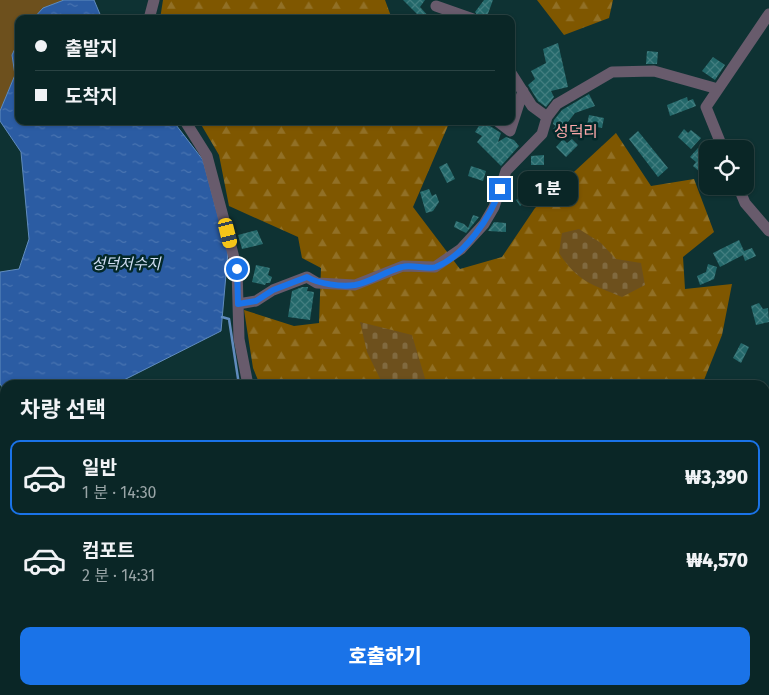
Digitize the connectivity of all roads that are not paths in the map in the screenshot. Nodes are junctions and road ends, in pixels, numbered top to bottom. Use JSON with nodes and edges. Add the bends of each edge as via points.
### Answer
{"nodes":[{"id":1,"x":154,"y":0,"type":"edge"},
{"id":2,"x":436,"y":6,"type":"dead end"},
{"id":3,"x":769,"y":14,"type":"edge"},
{"id":4,"x":151,"y":15,"type":"edge"},
{"id":5,"x":462,"y":15,"type":"edge"},
{"id":6,"x":515,"y":79,"type":"edge"},
{"id":7,"x":718,"y":89,"type":"junction"},
{"id":8,"x":524,"y":91,"type":"junction"},
{"id":9,"x":515,"y":117,"type":"edge"},
{"id":10,"x":547,"y":117,"type":"junction"},
{"id":11,"x":188,"y":125,"type":"edge"},
{"id":12,"x":502,"y":125,"type":"edge"},
{"id":13,"x":512,"y":125,"type":"edge"},
{"id":14,"x":719,"y":140,"type":"edge"},
{"id":15,"x":742,"y":195,"type":"edge"},
{"id":16,"x":769,"y":231,"type":"edge"},
{"id":17,"x":238,"y":304,"type":"junction"},
{"id":18,"x":247,"y":380,"type":"edge"}],
"edges":[{"from":1,"to":4,"type":"street"},
{"from":2,"to":5,"type":"street"},
{"from":3,"to":7,"type":"street"},
{"from":6,"to":8,"type":"street"},
{"from":7,"to":10,"type":"street","via":[[654,72],[612,72],[557,104]]},
{"from":7,"to":14,"type":"street","via":[[706,107]]},
{"from":8,"to":9,"type":"street"},
{"from":8,"to":10,"type":"street","via":[[532,106]]},
{"from":10,"to":17,"type":"street","via":[[542,134],[506,171],[494,207],[484,224],[462,249],[435,267],[403,266],[356,285],[316,283],[307,277],[273,290],[256,301]]},
{"from":11,"to":17,"type":"street","via":[[207,156],[237,269]]},
{"from":12,"to":13,"type":"street","via":[[510,131]]},
{"from":15,"to":16,"type":"street"},
{"from":17,"to":18,"type":"street","via":[[239,339]]}]}
